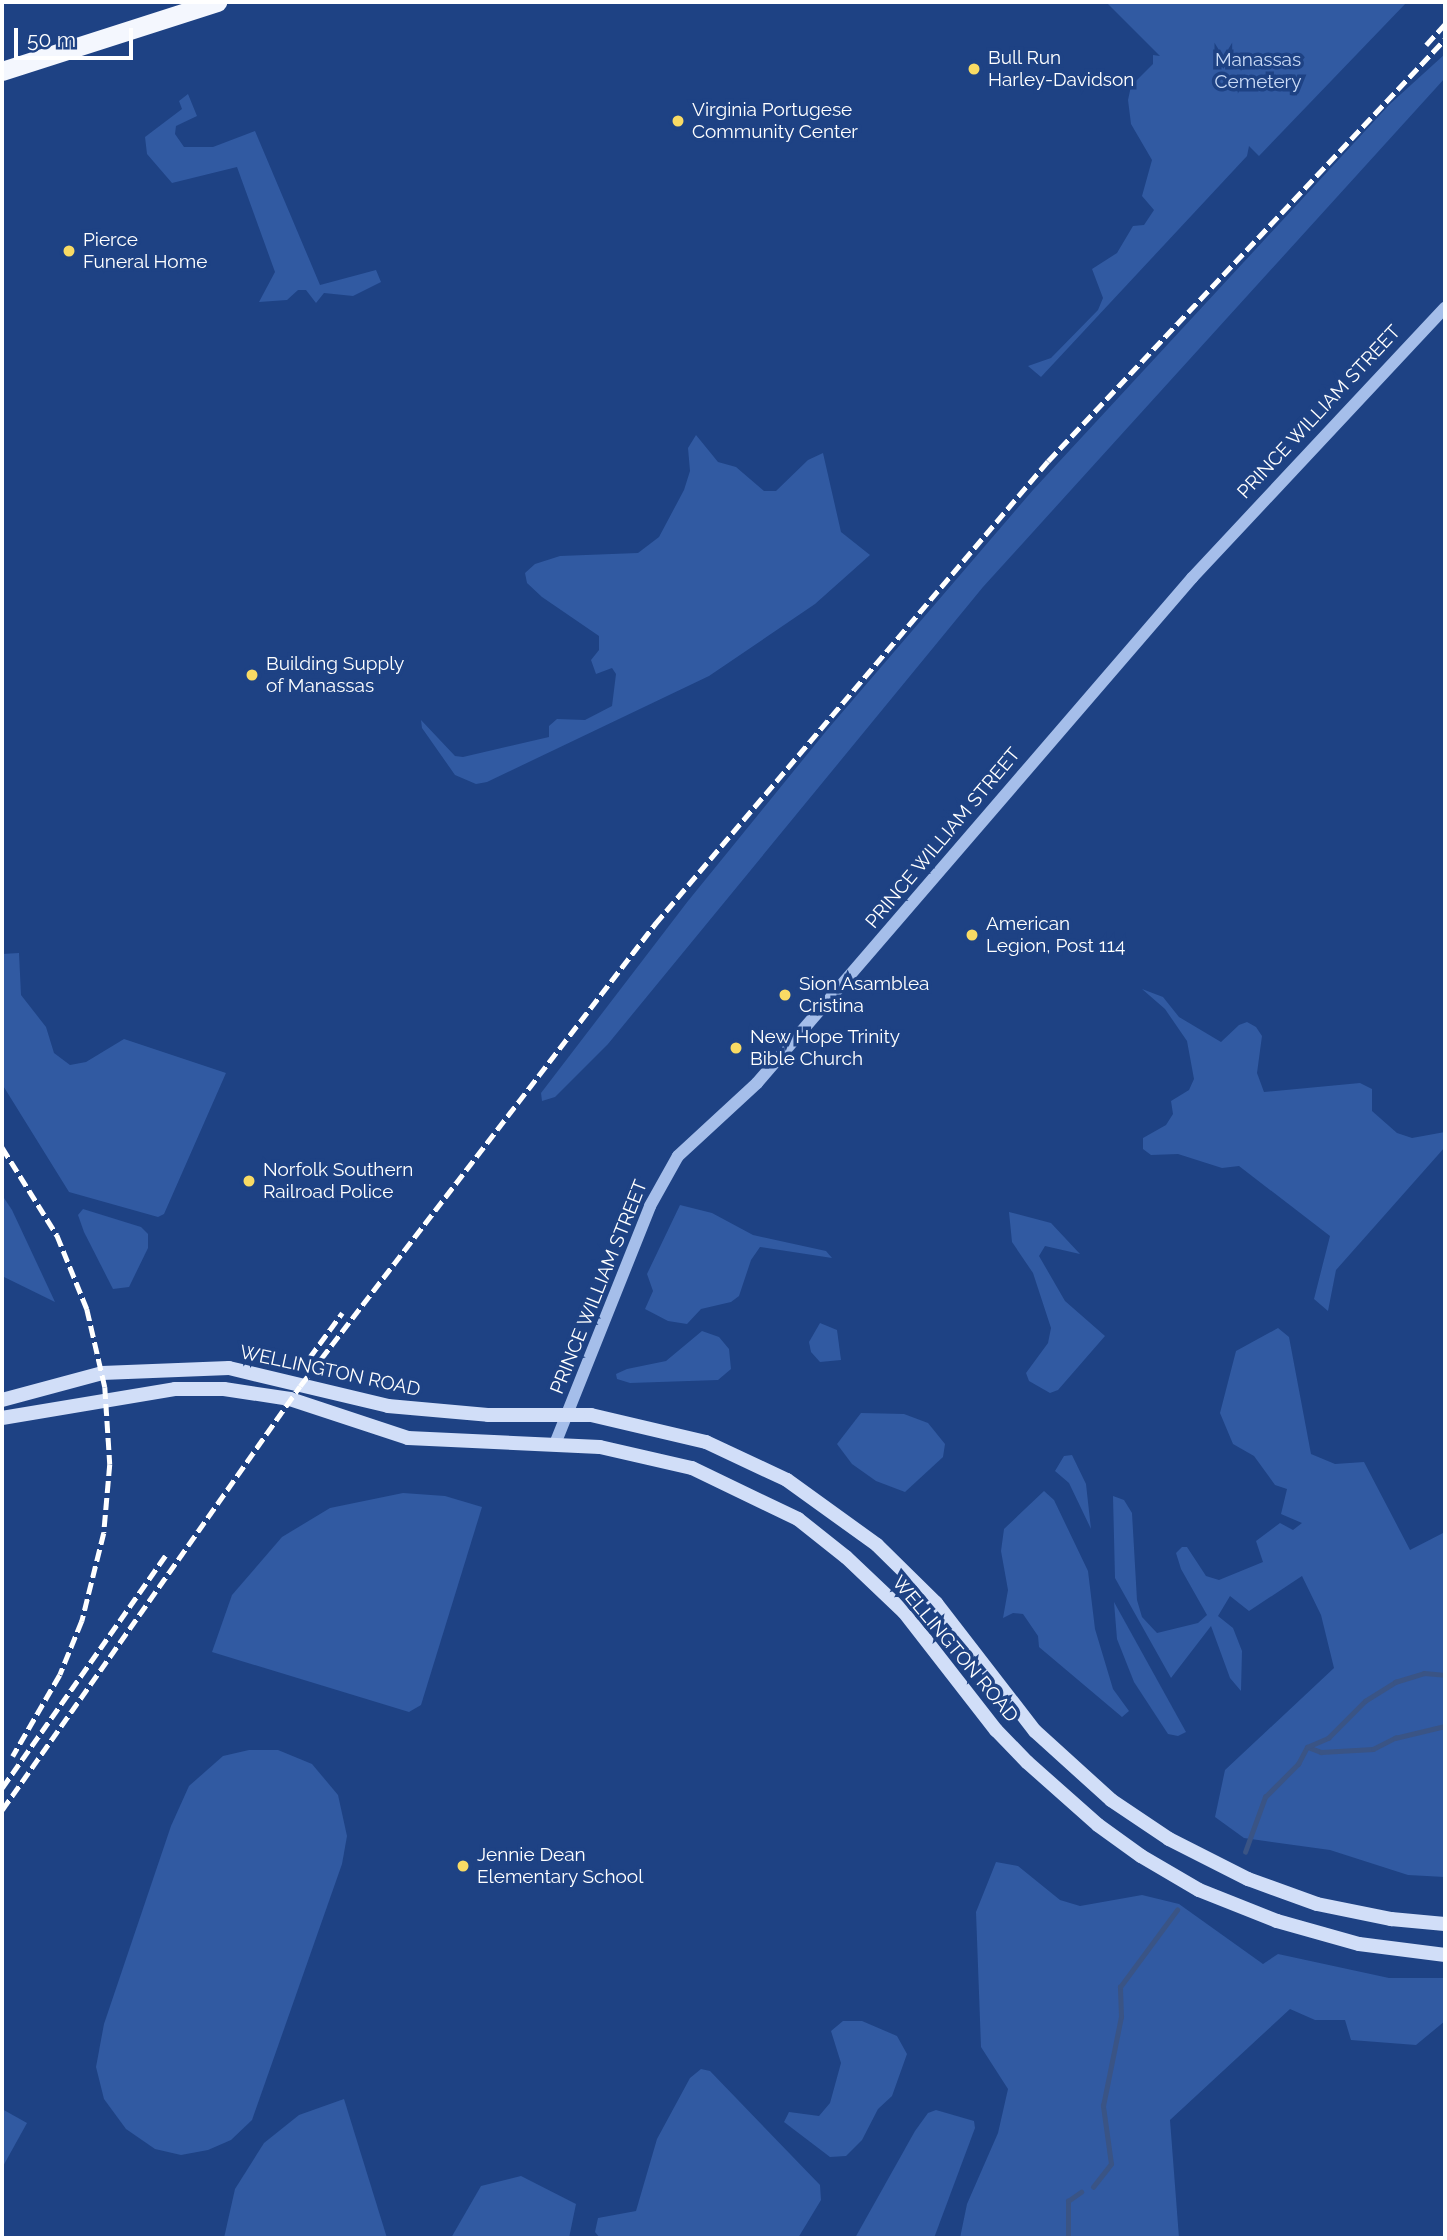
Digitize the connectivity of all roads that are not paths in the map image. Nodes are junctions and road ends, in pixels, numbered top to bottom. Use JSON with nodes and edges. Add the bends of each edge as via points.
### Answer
{"nodes":[{"id":1,"x":217,"y":2,"type":"edge"},
{"id":2,"x":2,"y":71,"type":"edge"},
{"id":3,"x":1445,"y":308,"type":"edge"},
{"id":4,"x":2,"y":1399,"type":"edge"},
{"id":5,"x":569,"y":1414,"type":"junction"},
{"id":6,"x":2,"y":1418,"type":"edge"},
{"id":7,"x":555,"y":1444,"type":"junction"},
{"id":8,"x":1445,"y":1924,"type":"edge"},
{"id":9,"x":1445,"y":1955,"type":"edge"}],
"edges":[{"from":1,"to":2,"type":"highway"},
{"from":3,"to":5,"type":"street","name":"PRINCE WILLIAM STREET","via":[[1192,578],[757,1083],[678,1156],[645,1217]]},
{"from":4,"to":5,"type":"main road","name":"WELLINGTON ROAD","via":[[102,1373],[194,1366],[251,1372],[346,1398],[433,1412]]},
{"from":5,"to":7,"type":"street","name":"PRINCE WILLIAM STREET"},
{"from":5,"to":8,"type":"main road","name":"WELLINGTON ROAD","via":[[626,1421],[706,1442],[787,1480],[851,1522],[936,1603],[1035,1731],[1111,1800],[1169,1839],[1248,1879],[1317,1904]]},
{"from":6,"to":7,"type":"main road","name":"WELLINGTON ROAD","via":[[200,1387],[281,1396],[408,1438]]},
{"from":7,"to":9,"type":"main road","name":"WELLINGTON ROAD","via":[[600,1447],[682,1465],[752,1493],[798,1519],[904,1612],[996,1730],[1027,1762],[1098,1825],[1165,1871],[1234,1904],[1326,1937]]}]}
